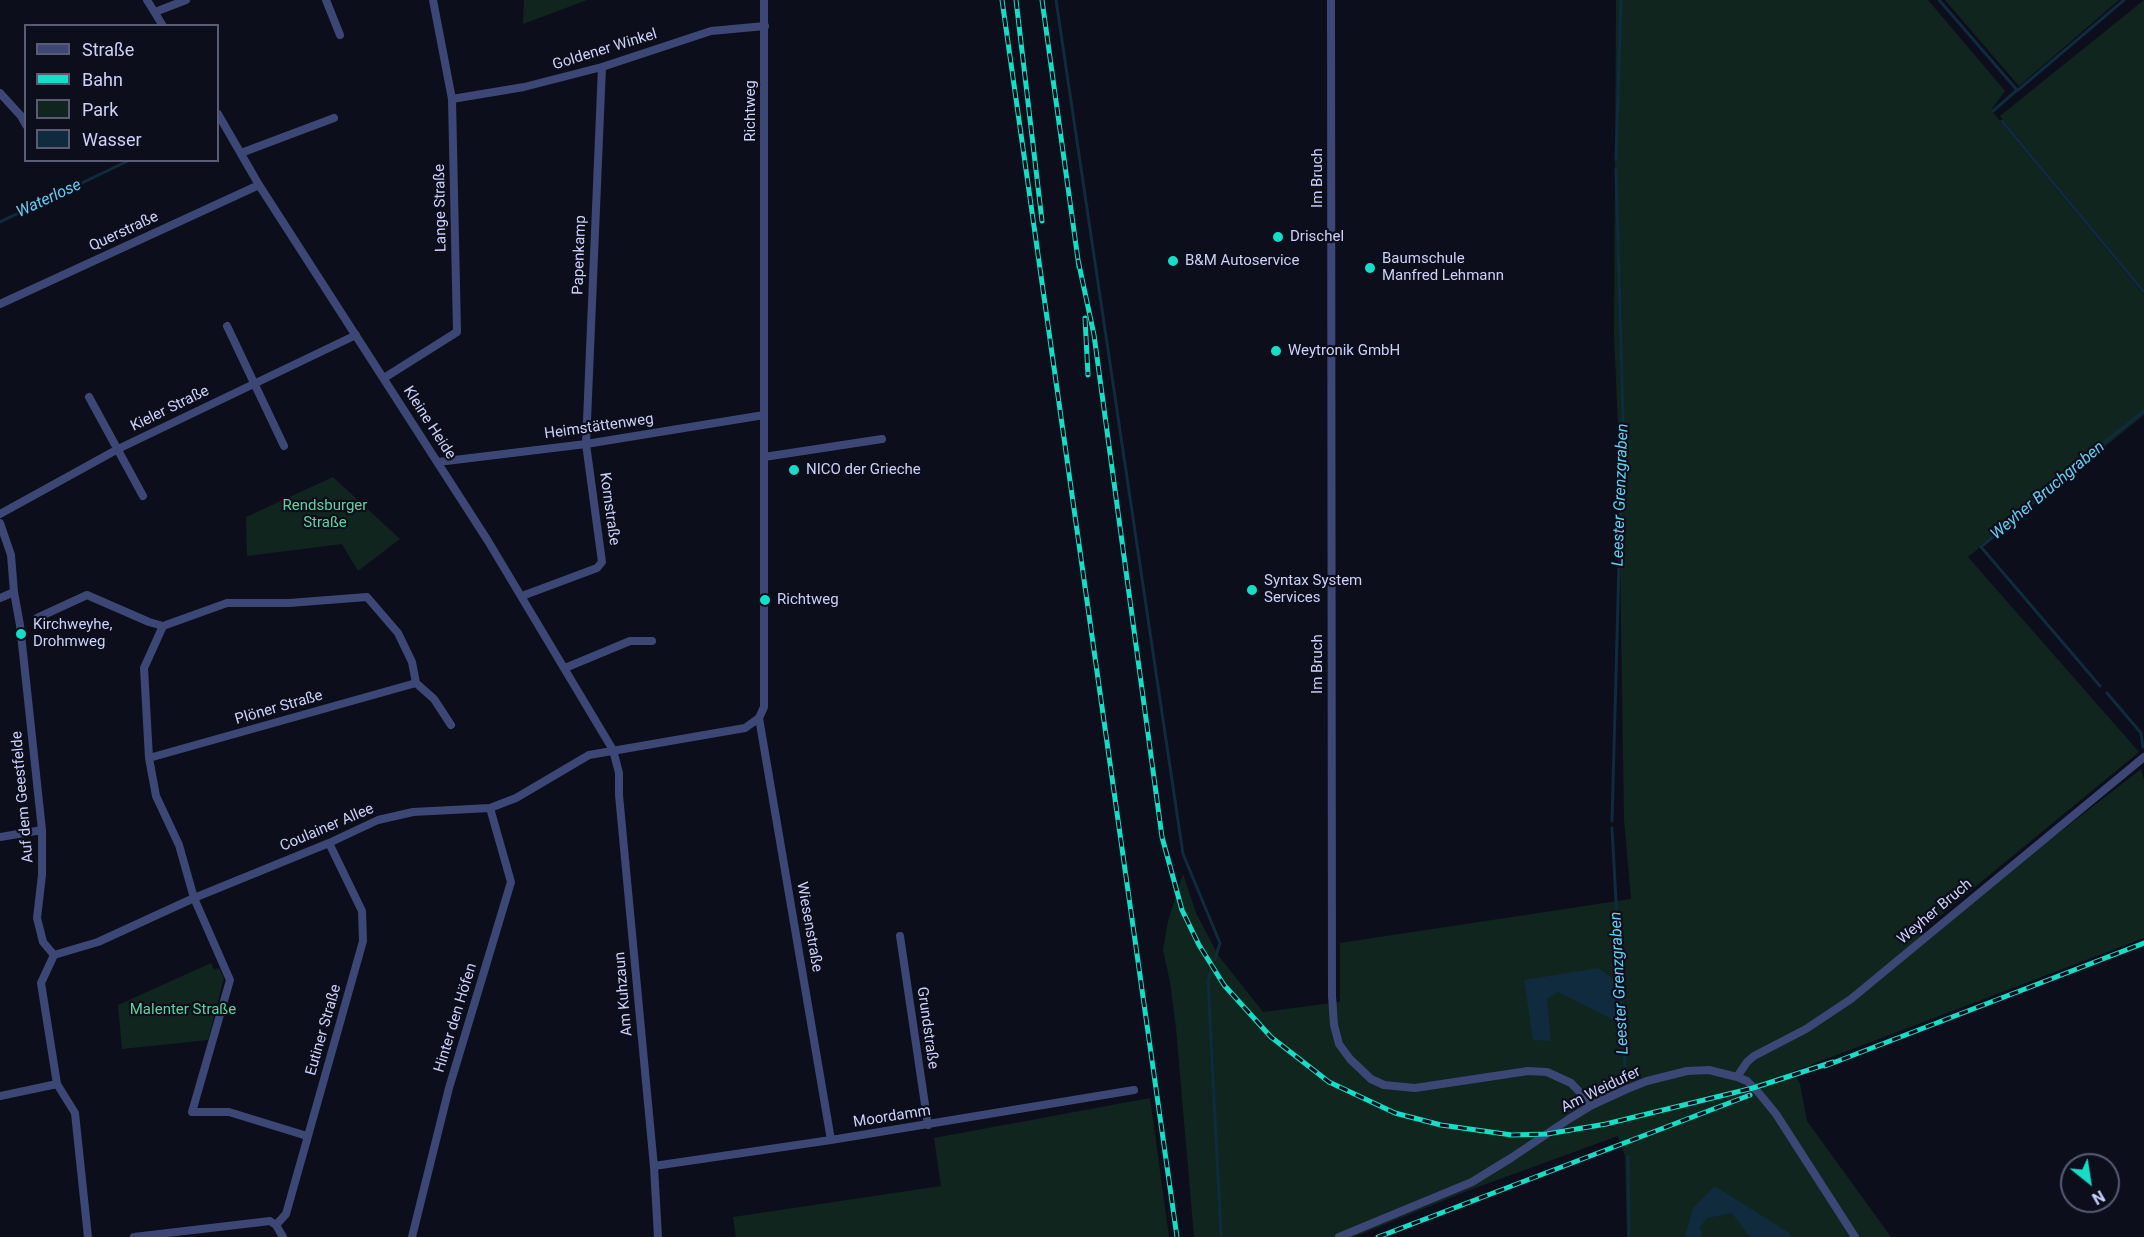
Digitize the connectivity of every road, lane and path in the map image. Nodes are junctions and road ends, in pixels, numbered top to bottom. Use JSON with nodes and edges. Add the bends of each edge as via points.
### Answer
{"nodes":[{"id":1,"x":147,"y":0,"type":"edge"},
{"id":2,"x":186,"y":0,"type":"edge"},
{"id":3,"x":326,"y":0,"type":"edge"},
{"id":4,"x":433,"y":0,"type":"edge"},
{"id":5,"x":764,"y":0,"type":"edge"},
{"id":6,"x":1331,"y":0,"type":"edge"},
{"id":7,"x":155,"y":12,"type":"junction"},
{"id":8,"x":162,"y":24,"type":"edge"},
{"id":9,"x":765,"y":27,"type":"junction"},
{"id":10,"x":340,"y":35,"type":"dead end"},
{"id":11,"x":602,"y":67,"type":"junction"},
{"id":12,"x":0,"y":93,"type":"edge"},
{"id":13,"x":452,"y":99,"type":"junction"},
{"id":14,"x":219,"y":116,"type":"edge"},
{"id":15,"x":334,"y":118,"type":"dead end"},
{"id":16,"x":24,"y":121,"type":"edge"},
{"id":17,"x":241,"y":153,"type":"junction"},
{"id":18,"x":259,"y":185,"type":"junction"},
{"id":19,"x":0,"y":304,"type":"edge"},
{"id":20,"x":227,"y":326,"type":"dead end"},
{"id":21,"x":356,"y":335,"type":"junction"},
{"id":22,"x":384,"y":378,"type":"junction"},
{"id":23,"x":254,"y":383,"type":"junction"},
{"id":24,"x":89,"y":397,"type":"dead end"},
{"id":25,"x":764,"y":415,"type":"junction"},
{"id":26,"x":882,"y":439,"type":"dead end"},
{"id":27,"x":586,"y":444,"type":"junction"},
{"id":28,"x":284,"y":446,"type":"dead end"},
{"id":29,"x":118,"y":449,"type":"junction"},
{"id":30,"x":764,"y":457,"type":"junction"},
{"id":31,"x":438,"y":462,"type":"junction"},
{"id":32,"x":142,"y":496,"type":"dead end"},
{"id":33,"x":0,"y":514,"type":"edge"},
{"id":34,"x":0,"y":523,"type":"edge"},
{"id":35,"x":14,"y":592,"type":"junction"},
{"id":36,"x":522,"y":596,"type":"junction"},
{"id":37,"x":0,"y":598,"type":"edge"},
{"id":38,"x":37,"y":618,"type":"dead end"},
{"id":39,"x":163,"y":626,"type":"junction"},
{"id":40,"x":652,"y":641,"type":"dead end"},
{"id":41,"x":565,"y":668,"type":"junction"},
{"id":42,"x":416,"y":683,"type":"junction"},
{"id":43,"x":759,"y":718,"type":"junction"},
{"id":44,"x":451,"y":725,"type":"dead end"},
{"id":45,"x":613,"y":750,"type":"junction"},
{"id":46,"x":2144,"y":757,"type":"edge"},
{"id":47,"x":149,"y":758,"type":"junction"},
{"id":48,"x":490,"y":808,"type":"junction"},
{"id":49,"x":42,"y":830,"type":"junction"},
{"id":50,"x":0,"y":837,"type":"edge"},
{"id":51,"x":329,"y":843,"type":"junction"},
{"id":52,"x":194,"y":898,"type":"junction"},
{"id":53,"x":900,"y":936,"type":"dead end"},
{"id":54,"x":54,"y":955,"type":"junction"},
{"id":55,"x":1737,"y":1077,"type":"junction"},
{"id":56,"x":57,"y":1084,"type":"junction"},
{"id":57,"x":1134,"y":1090,"type":"dead end"},
{"id":58,"x":0,"y":1096,"type":"edge"},
{"id":59,"x":1592,"y":1105,"type":"junction"},
{"id":60,"x":928,"y":1125,"type":"junction"},
{"id":61,"x":307,"y":1136,"type":"junction"},
{"id":62,"x":831,"y":1140,"type":"junction"},
{"id":63,"x":654,"y":1166,"type":"junction"},
{"id":64,"x":276,"y":1225,"type":"junction"},
{"id":65,"x":88,"y":1237,"type":"edge"},
{"id":66,"x":134,"y":1237,"type":"edge"},
{"id":67,"x":283,"y":1237,"type":"edge"},
{"id":68,"x":412,"y":1237,"type":"edge"},
{"id":69,"x":658,"y":1237,"type":"edge"},
{"id":70,"x":1339,"y":1237,"type":"edge"},
{"id":71,"x":1855,"y":1237,"type":"edge"}],
"edges":[{"from":1,"to":7,"type":"street"},
{"from":2,"to":7,"type":"street"},
{"from":3,"to":10,"type":"street"},
{"from":4,"to":13,"type":"street","name":"Lange Straße"},
{"from":5,"to":9,"type":"street","name":"Richtweg"},
{"from":6,"to":59,"type":"street","name":"Im Bruch","via":[[1334,1025],[1339,1044],[1350,1059],[1371,1079],[1384,1085],[1415,1088],[1528,1071],[1547,1072],[1571,1083]]},
{"from":7,"to":8,"type":"street"},
{"from":9,"to":11,"type":"street","name":"Goldener Winkel","via":[[711,31]]},
{"from":9,"to":25,"type":"street","name":"Richtweg"},
{"from":11,"to":13,"type":"street","name":"Goldener Winkel","via":[[525,87]]},
{"from":11,"to":27,"type":"street","name":"Papenkamp"},
{"from":12,"to":16,"type":"street"},
{"from":13,"to":22,"type":"street","name":"Lange Straße","via":[[457,332]]},
{"from":14,"to":17,"type":"street","name":"Kleine Heide"},
{"from":15,"to":17,"type":"street"},
{"from":17,"to":18,"type":"street","name":"Kleine Heide"},
{"from":18,"to":19,"type":"street","name":"Querstraße"},
{"from":18,"to":21,"type":"street","name":"Kleine Heide"},
{"from":20,"to":23,"type":"street"},
{"from":21,"to":22,"type":"street","name":"Kleine Heide"},
{"from":21,"to":23,"type":"street","name":"Kieler Straße"},
{"from":22,"to":31,"type":"street","name":"Kleine Heide"},
{"from":23,"to":28,"type":"street"},
{"from":23,"to":29,"type":"street","name":"Kieler Straße"},
{"from":24,"to":29,"type":"street"},
{"from":25,"to":27,"type":"street","name":"Heimstättenweg"},
{"from":25,"to":30,"type":"street","name":"Richtweg"},
{"from":26,"to":30,"type":"street"},
{"from":27,"to":31,"type":"street","name":"Heimstättenweg"},
{"from":27,"to":36,"type":"street","name":"Kornstraße","via":[[602,562],[597,568]]},
{"from":29,"to":32,"type":"street"},
{"from":29,"to":33,"type":"street","name":"Kieler Straße"},
{"from":30,"to":43,"type":"street","name":"Richtweg","via":[[764,706]]},
{"from":31,"to":36,"type":"street","name":"Kleine Heide"},
{"from":34,"to":35,"type":"street","name":"Auf dem Geestfelde","via":[[11,555]]},
{"from":35,"to":37,"type":"street"},
{"from":35,"to":49,"type":"street","name":"Auf dem Geestfelde"},
{"from":36,"to":41,"type":"street","name":"Kleine Heide"},
{"from":38,"to":39,"type":"street","via":[[87,595]]},
{"from":39,"to":42,"type":"street","via":[[227,603],[368,597],[398,633],[412,662]]},
{"from":39,"to":47,"type":"street","via":[[144,668]]},
{"from":40,"to":41,"type":"street","via":[[630,641]]},
{"from":41,"to":45,"type":"street","name":"Kleine Heide"},
{"from":42,"to":44,"type":"street","via":[[434,699]]},
{"from":42,"to":47,"type":"street","name":"Plöner Straße"},
{"from":43,"to":45,"type":"street","via":[[745,728]]},
{"from":43,"to":62,"type":"street","name":"Wiesenstraße"},
{"from":45,"to":48,"type":"street","name":"Coulainer Allee","via":[[589,755],[516,798]]},
{"from":45,"to":63,"type":"street","name":"Am Kuhzaun","via":[[619,773]]},
{"from":46,"to":55,"type":"street","name":"Weyher Bruch","via":[[1851,999],[1806,1029],[1754,1056]]},
{"from":47,"to":52,"type":"street","via":[[156,796],[179,845]]},
{"from":48,"to":51,"type":"street","name":"Coulainer Allee","via":[[398,814]]},
{"from":48,"to":68,"type":"street","name":"Hinter den Höfen","via":[[511,882],[449,1088]]},
{"from":49,"to":50,"type":"street"},
{"from":49,"to":54,"type":"street","name":"Auf dem Geestfelde","via":[[37,918],[43,942]]},
{"from":51,"to":52,"type":"street","name":"Coulainer Allee"},
{"from":51,"to":61,"type":"street","name":"Eutiner Straße","via":[[363,911],[363,941]]},
{"from":52,"to":54,"type":"street","name":"Coulainer Allee","via":[[98,942]]},
{"from":52,"to":61,"type":"street","via":[[230,980],[192,1112],[229,1112]]},
{"from":53,"to":60,"type":"street","name":"Grundstraße"},
{"from":54,"to":56,"type":"street","via":[[41,983]]},
{"from":55,"to":59,"type":"street","name":"Am Weidufer","via":[[1709,1070],[1686,1071],[1647,1081]]},
{"from":55,"to":71,"type":"street","name":"Am Weidufer","via":[[1758,1092],[1776,1114]]},
{"from":56,"to":58,"type":"street"},
{"from":56,"to":65,"type":"street","via":[[75,1113]]},
{"from":57,"to":60,"type":"street","name":"Moordamm"},
{"from":59,"to":70,"type":"street","name":"Am Weidufer","via":[[1472,1182]]},
{"from":60,"to":62,"type":"street","name":"Moordamm"},
{"from":61,"to":64,"type":"street","name":"Eutiner Straße","via":[[286,1214]]},
{"from":62,"to":63,"type":"street","name":"Moordamm"},
{"from":63,"to":69,"type":"street","name":"Am Kuhzaun"},
{"from":64,"to":66,"type":"street","via":[[270,1221]]},
{"from":64,"to":67,"type":"street"}]}
